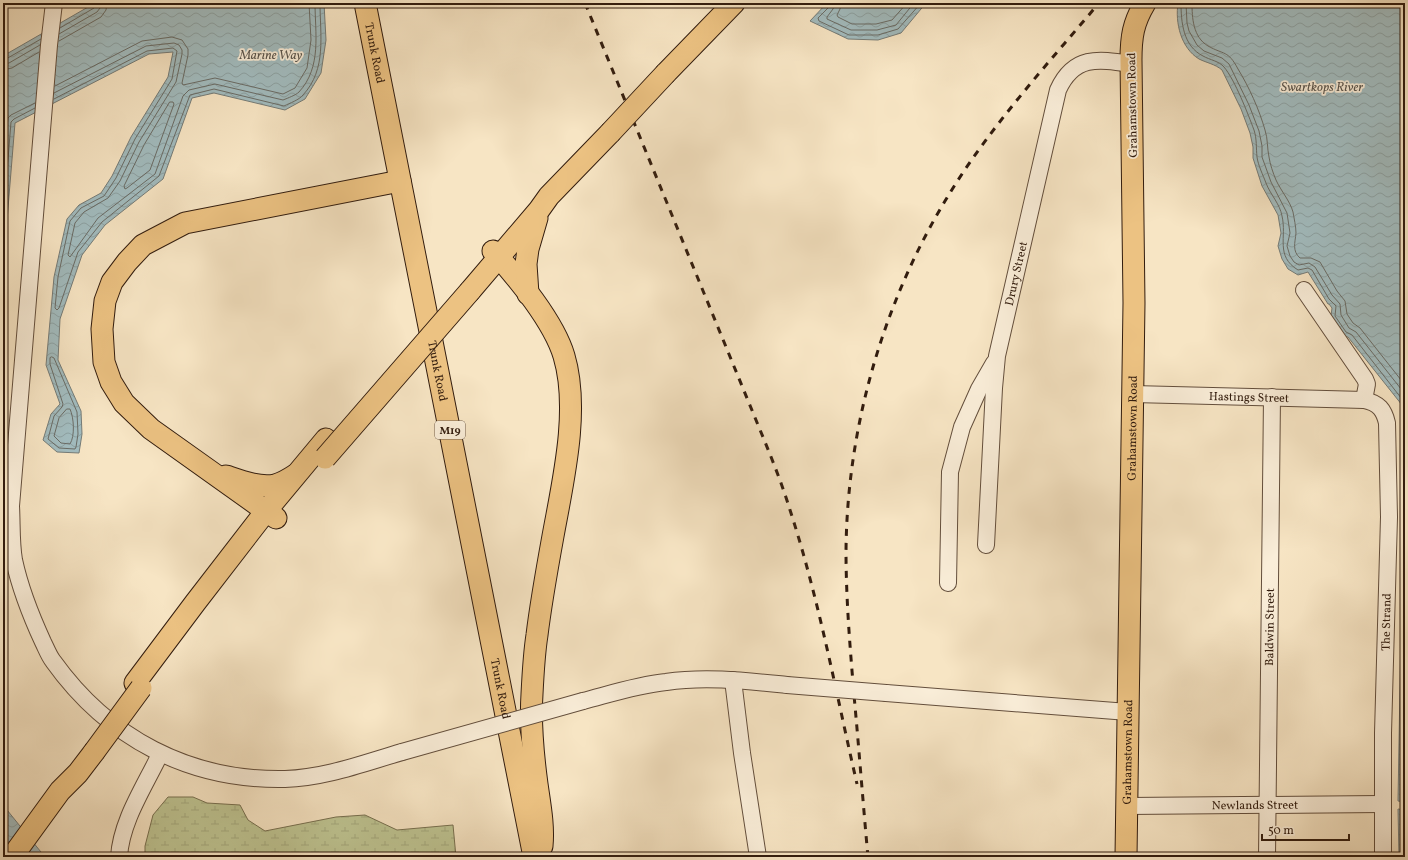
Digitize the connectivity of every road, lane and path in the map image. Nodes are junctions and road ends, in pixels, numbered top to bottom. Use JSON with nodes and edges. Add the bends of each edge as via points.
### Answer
{"nodes":[{"id":1,"x":54,"y":3,"type":"edge"},
{"id":2,"x":365,"y":3,"type":"edge"},
{"id":3,"x":734,"y":3,"type":"edge"},
{"id":4,"x":1145,"y":3,"type":"edge"},
{"id":5,"x":1131,"y":64,"type":"junction"},
{"id":6,"x":400,"y":180,"type":"junction"},
{"id":7,"x":544,"y":203,"type":"junction"},
{"id":8,"x":496,"y":254,"type":"junction"},
{"id":9,"x":1304,"y":290,"type":"dead end"},
{"id":10,"x":528,"y":294,"type":"junction"},
{"id":11,"x":997,"y":356,"type":"junction"},
{"id":12,"x":1133,"y":394,"type":"junction"},
{"id":13,"x":1272,"y":397,"type":"junction"},
{"id":14,"x":1364,"y":400,"type":"junction"},
{"id":15,"x":325,"y":448,"type":"junction"},
{"id":16,"x":210,"y":471,"type":"junction"},
{"id":17,"x":296,"y":475,"type":"junction"},
{"id":18,"x":271,"y":515,"type":"junction"},
{"id":19,"x":986,"y":545,"type":"dead end"},
{"id":20,"x":948,"y":583,"type":"dead end"},
{"id":21,"x":733,"y":680,"type":"junction"},
{"id":22,"x":1128,"y":712,"type":"junction"},
{"id":23,"x":160,"y":754,"type":"junction"},
{"id":24,"x":1268,"y":804,"type":"junction"},
{"id":25,"x":1382,"y":804,"type":"junction"},
{"id":26,"x":1127,"y":806,"type":"junction"},
{"id":27,"x":12,"y":857,"type":"edge"},
{"id":28,"x":119,"y":857,"type":"edge"},
{"id":29,"x":534,"y":857,"type":"edge"},
{"id":30,"x":541,"y":857,"type":"edge"},
{"id":31,"x":758,"y":857,"type":"edge"},
{"id":32,"x":1126,"y":857,"type":"edge"},
{"id":33,"x":1267,"y":857,"type":"edge"},
{"id":34,"x":1383,"y":857,"type":"edge"}],
"edges":[{"from":1,"to":23,"type":"street","via":[[11,506],[14,558],[36,626],[52,660],[100,714]]},
{"from":2,"to":6,"type":"main road","name":"Trunk Road","number":"M19"},
{"from":3,"to":7,"type":"main road","bridge":true},
{"from":4,"to":5,"type":"main road","name":"Grahamstown Road","via":[[1132,33]]},
{"from":5,"to":11,"type":"street","name":"Drury Street","via":[[1113,61],[1089,62],[1072,69],[1063,79],[1056,98]]},
{"from":5,"to":12,"type":"main road","name":"Grahamstown Road"},
{"from":6,"to":16,"type":"main road","via":[[185,224],[143,245],[112,282],[105,301],[102,329],[104,362],[111,382],[124,403],[151,429]]},
{"from":6,"to":29,"type":"main road","name":"Trunk Road","number":"M19"},
{"from":7,"to":8,"type":"main road"},
{"from":7,"to":10,"type":"main road","via":[[528,249]]},
{"from":8,"to":10,"type":"main road"},
{"from":8,"to":15,"type":"main road","bridge":true},
{"from":9,"to":14,"type":"street","via":[[1365,379],[1367,384]]},
{"from":10,"to":30,"type":"main road","via":[[551,327],[564,355],[571,394],[565,470],[536,636],[532,696],[533,753],[543,832]]},
{"from":11,"to":19,"type":"street","name":"Drury Street"},
{"from":11,"to":20,"type":"street","via":[[962,427],[950,472]]},
{"from":12,"to":13,"type":"street","name":"Hastings Street"},
{"from":12,"to":22,"type":"main road","name":"Grahamstown Road"},
{"from":13,"to":14,"type":"street","name":"Hastings Street"},
{"from":13,"to":24,"type":"street","name":"Baldwin Street"},
{"from":14,"to":25,"type":"street","name":"The Strand","via":[[1372,401],[1380,407],[1387,423],[1389,517]]},
{"from":15,"to":17,"type":"main road"},
{"from":15,"to":18,"type":"main road"},
{"from":16,"to":17,"type":"main road","via":[[242,482],[266,485],[276,485]]},
{"from":16,"to":18,"type":"main road"},
{"from":17,"to":18,"type":"main road"},
{"from":18,"to":27,"type":"main road","bridge":true,"via":[[138,686],[91,750],[78,773],[60,791]]},
{"from":21,"to":22,"type":"street","bridge":true},
{"from":21,"to":23,"type":"street","bridge":true,"via":[[710,679],[639,686],[330,772],[285,779],[217,773]]},
{"from":21,"to":31,"type":"street"},
{"from":22,"to":26,"type":"main road","name":"Grahamstown Road"},
{"from":23,"to":28,"type":"street","via":[[133,808]]},
{"from":24,"to":25,"type":"street","name":"Newlands Street"},
{"from":24,"to":26,"type":"street","name":"Newlands Street"},
{"from":24,"to":33,"type":"street","name":"Baldwin Street"},
{"from":25,"to":34,"type":"street","name":"The Strand"},
{"from":26,"to":32,"type":"main road","name":"Grahamstown Road"}]}
